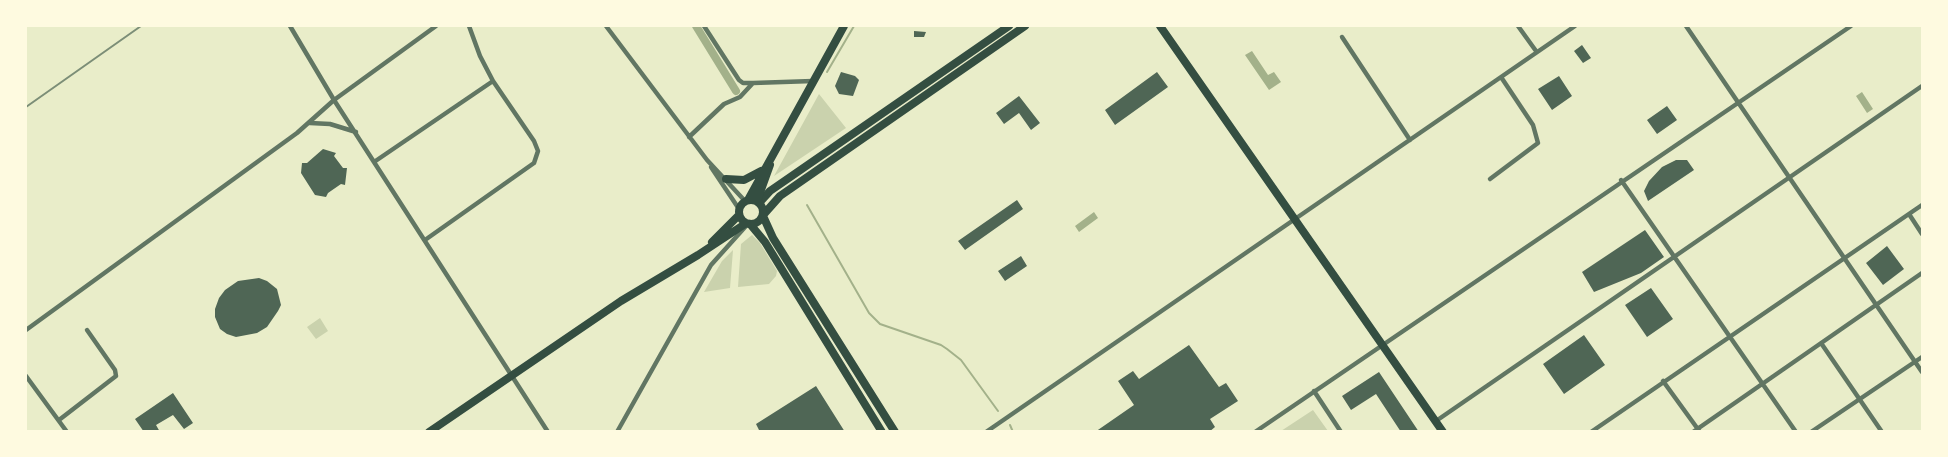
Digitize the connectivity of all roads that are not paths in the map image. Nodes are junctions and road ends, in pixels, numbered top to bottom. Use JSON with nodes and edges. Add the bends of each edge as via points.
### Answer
{"nodes":[{"id":1,"x":290,"y":26,"type":"edge"},
{"id":2,"x":436,"y":26,"type":"edge"},
{"id":3,"x":468,"y":26,"type":"edge"},
{"id":4,"x":606,"y":26,"type":"edge"},
{"id":5,"x":704,"y":26,"type":"edge"},
{"id":6,"x":844,"y":26,"type":"edge"},
{"id":7,"x":1025,"y":26,"type":"edge"},
{"id":8,"x":1160,"y":26,"type":"edge"},
{"id":9,"x":1518,"y":26,"type":"edge"},
{"id":10,"x":1575,"y":26,"type":"edge"},
{"id":11,"x":1686,"y":26,"type":"edge"},
{"id":12,"x":1851,"y":26,"type":"edge"},
{"id":13,"x":1006,"y":28,"type":"edge"},
{"id":14,"x":1342,"y":37,"type":"dead end"},
{"id":15,"x":1007,"y":38,"type":"junction"},
{"id":16,"x":1536,"y":51,"type":"junction"},
{"id":17,"x":938,"y":74,"type":"junction"},
{"id":18,"x":1502,"y":77,"type":"junction"},
{"id":19,"x":493,"y":81,"type":"junction"},
{"id":20,"x":813,"y":81,"type":"junction"},
{"id":21,"x":943,"y":82,"type":"junction"},
{"id":22,"x":753,"y":83,"type":"junction"},
{"id":23,"x":1923,"y":86,"type":"edge"},
{"id":24,"x":334,"y":100,"type":"junction"},
{"id":25,"x":1737,"y":102,"type":"junction"},
{"id":26,"x":310,"y":123,"type":"junction"},
{"id":27,"x":356,"y":132,"type":"junction"},
{"id":28,"x":689,"y":137,"type":"junction"},
{"id":29,"x":1410,"y":140,"type":"junction"},
{"id":30,"x":707,"y":160,"type":"junction"},
{"id":31,"x":771,"y":161,"type":"junction"},
{"id":32,"x":374,"y":162,"type":"junction"},
{"id":33,"x":764,"y":168,"type":"junction"},
{"id":34,"x":1789,"y":178,"type":"junction"},
{"id":35,"x":726,"y":179,"type":"junction"},
{"id":36,"x":1490,"y":179,"type":"dead end"},
{"id":37,"x":1621,"y":180,"type":"junction"},
{"id":38,"x":747,"y":200,"type":"junction"},
{"id":39,"x":758,"y":202,"type":"junction"},
{"id":40,"x":1923,"y":205,"type":"edge"},
{"id":41,"x":739,"y":212,"type":"junction"},
{"id":42,"x":1909,"y":214,"type":"junction"},
{"id":43,"x":763,"y":215,"type":"junction"},
{"id":44,"x":1296,"y":218,"type":"junction"},
{"id":45,"x":748,"y":224,"type":"junction"},
{"id":46,"x":1923,"y":234,"type":"edge"},
{"id":47,"x":424,"y":240,"type":"junction"},
{"id":48,"x":698,"y":255,"type":"junction"},
{"id":49,"x":1675,"y":257,"type":"junction"},
{"id":50,"x":1844,"y":259,"type":"junction"},
{"id":51,"x":1923,"y":273,"type":"edge"},
{"id":52,"x":1877,"y":304,"type":"junction"},
{"id":53,"x":26,"y":330,"type":"edge"},
{"id":54,"x":87,"y":330,"type":"dead end"},
{"id":55,"x":1730,"y":336,"type":"junction"},
{"id":56,"x":1383,"y":343,"type":"junction"},
{"id":57,"x":1821,"y":343,"type":"junction"},
{"id":58,"x":1923,"y":357,"type":"edge"},
{"id":59,"x":1916,"y":362,"type":"junction"},
{"id":60,"x":1923,"y":372,"type":"edge"},
{"id":61,"x":26,"y":376,"type":"edge"},
{"id":62,"x":511,"y":376,"type":"junction"},
{"id":63,"x":1663,"y":381,"type":"junction"},
{"id":64,"x":1763,"y":384,"type":"junction"},
{"id":65,"x":1314,"y":392,"type":"junction"},
{"id":66,"x":1860,"y":399,"type":"junction"},
{"id":67,"x":883,"y":414,"type":"junction"},
{"id":68,"x":874,"y":418,"type":"junction"},
{"id":69,"x":58,"y":420,"type":"junction"},
{"id":70,"x":1436,"y":421,"type":"junction"},
{"id":71,"x":1697,"y":430,"type":"edge"},
{"id":72,"x":67,"y":432,"type":"edge"},
{"id":73,"x":429,"y":432,"type":"edge"},
{"id":74,"x":548,"y":432,"type":"edge"},
{"id":75,"x":617,"y":432,"type":"edge"},
{"id":76,"x":882,"y":432,"type":"edge"},
{"id":77,"x":895,"y":432,"type":"edge"},
{"id":78,"x":986,"y":432,"type":"edge"},
{"id":79,"x":1255,"y":432,"type":"edge"},
{"id":80,"x":1341,"y":432,"type":"edge"},
{"id":81,"x":1443,"y":432,"type":"edge"},
{"id":82,"x":1591,"y":432,"type":"edge"},
{"id":83,"x":1796,"y":432,"type":"edge"},
{"id":84,"x":1811,"y":432,"type":"edge"},
{"id":85,"x":1881,"y":432,"type":"edge"}],
"edges":[{"from":1,"to":24,"type":"street"},
{"from":2,"to":24,"type":"street"},
{"from":3,"to":19,"type":"street"},
{"from":4,"to":28,"type":"street"},
{"from":5,"to":22,"type":"street","via":[[739,80]]},
{"from":6,"to":20,"type":"main road"},
{"from":7,"to":15,"type":"main road"},
{"from":8,"to":44,"type":"main road"},
{"from":9,"to":16,"type":"street"},
{"from":10,"to":16,"type":"street"},
{"from":11,"to":25,"type":"street"},
{"from":12,"to":25,"type":"street"},
{"from":13,"to":15,"type":"main road"},
{"from":13,"to":17,"type":"main road"},
{"from":14,"to":29,"type":"street"},
{"from":15,"to":21,"type":"main road"},
{"from":16,"to":18,"type":"street"},
{"from":17,"to":21,"type":"main road"},
{"from":17,"to":39,"type":"main road"},
{"from":18,"to":29,"type":"street"},
{"from":18,"to":36,"type":"street","via":[[1533,125],[1538,143]]},
{"from":19,"to":32,"type":"street"},
{"from":19,"to":47,"type":"street","via":[[534,141],[538,151],[534,163]]},
{"from":20,"to":22,"type":"street"},
{"from":20,"to":31,"type":"main road"},
{"from":21,"to":43,"type":"main road","via":[[780,196]]},
{"from":22,"to":28,"type":"street"},
{"from":23,"to":34,"type":"street"},
{"from":24,"to":26,"type":"street"},
{"from":24,"to":27,"type":"street"},
{"from":25,"to":34,"type":"street"},
{"from":25,"to":37,"type":"street"},
{"from":26,"to":27,"type":"street"},
{"from":26,"to":53,"type":"street"},
{"from":27,"to":32,"type":"street"},
{"from":28,"to":30,"type":"street"},
{"from":29,"to":44,"type":"street"},
{"from":30,"to":35,"type":"street"},
{"from":30,"to":41,"type":"street"},
{"from":31,"to":33,"type":"main road"},
{"from":31,"to":39,"type":"main road"},
{"from":32,"to":47,"type":"street"},
{"from":33,"to":35,"type":"main road","via":[[744,180]]},
{"from":33,"to":38,"type":"main road"},
{"from":34,"to":49,"type":"street"},
{"from":34,"to":50,"type":"street"},
{"from":35,"to":38,"type":"street"},
{"from":37,"to":49,"type":"street"},
{"from":37,"to":56,"type":"street"},
{"from":38,"to":39,"type":"main road"},
{"from":38,"to":41,"type":"main road"},
{"from":39,"to":43,"type":"main road"},
{"from":40,"to":42,"type":"street"},
{"from":41,"to":45,"type":"main road"},
{"from":41,"to":48,"type":"main road"},
{"from":42,"to":46,"type":"street"},
{"from":42,"to":50,"type":"street"},
{"from":43,"to":45,"type":"main road","via":[[757,223]]},
{"from":43,"to":67,"type":"main road"},
{"from":44,"to":56,"type":"main road"},
{"from":44,"to":78,"type":"street"},
{"from":45,"to":48,"type":"main road"},
{"from":45,"to":68,"type":"main road","via":[[765,242]]},
{"from":45,"to":75,"type":"street","via":[[711,265]]},
{"from":47,"to":62,"type":"street"},
{"from":48,"to":62,"type":"main road","via":[[621,301]]},
{"from":49,"to":55,"type":"street"},
{"from":49,"to":70,"type":"street"},
{"from":50,"to":52,"type":"street"},
{"from":50,"to":55,"type":"street"},
{"from":51,"to":52,"type":"street"},
{"from":52,"to":57,"type":"street"},
{"from":52,"to":59,"type":"street"},
{"from":54,"to":69,"type":"street","via":[[116,376]]},
{"from":55,"to":63,"type":"street"},
{"from":55,"to":64,"type":"street"},
{"from":56,"to":65,"type":"street"},
{"from":56,"to":70,"type":"main road"},
{"from":57,"to":64,"type":"street"},
{"from":57,"to":66,"type":"street"},
{"from":58,"to":59,"type":"street"},
{"from":59,"to":60,"type":"street"},
{"from":59,"to":66,"type":"street"},
{"from":61,"to":69,"type":"street"},
{"from":62,"to":73,"type":"main road"},
{"from":62,"to":74,"type":"street"},
{"from":63,"to":71,"type":"street"},
{"from":63,"to":82,"type":"street"},
{"from":64,"to":71,"type":"street"},
{"from":64,"to":83,"type":"street"},
{"from":65,"to":79,"type":"street"},
{"from":65,"to":80,"type":"street"},
{"from":66,"to":84,"type":"street"},
{"from":66,"to":85,"type":"street"},
{"from":67,"to":68,"type":"main road"},
{"from":67,"to":77,"type":"main road"},
{"from":68,"to":76,"type":"main road"},
{"from":69,"to":72,"type":"street"},
{"from":70,"to":81,"type":"main road"}]}
